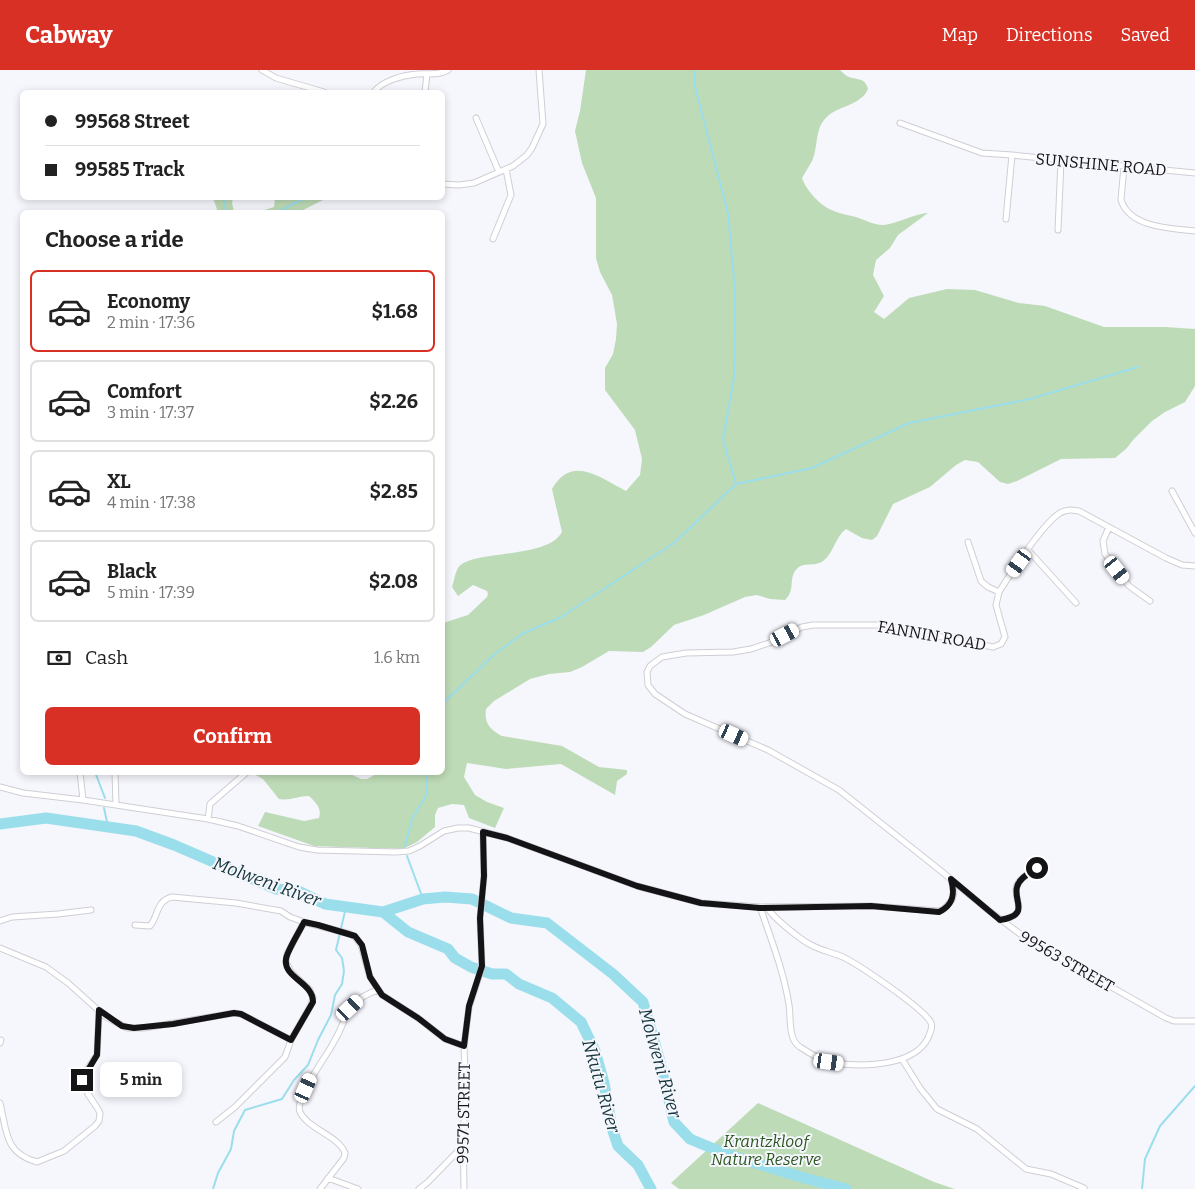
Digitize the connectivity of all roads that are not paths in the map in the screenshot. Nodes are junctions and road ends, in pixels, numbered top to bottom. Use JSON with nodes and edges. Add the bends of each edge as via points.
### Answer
{"nodes":[{"id":1,"x":262,"y":70,"type":"edge"},
{"id":2,"x":448,"y":70,"type":"edge"},
{"id":3,"x":540,"y":70,"type":"edge"},
{"id":4,"x":427,"y":74,"type":"junction"},
{"id":5,"x":317,"y":90,"type":"edge"},
{"id":6,"x":376,"y":90,"type":"edge"},
{"id":7,"x":425,"y":90,"type":"edge"},
{"id":8,"x":476,"y":118,"type":"dead end"},
{"id":9,"x":900,"y":123,"type":"dead end"},
{"id":10,"x":1012,"y":157,"type":"junction"},
{"id":11,"x":1061,"y":160,"type":"junction"},
{"id":12,"x":1124,"y":166,"type":"junction"},
{"id":13,"x":506,"y":169,"type":"junction"},
{"id":14,"x":500,"y":172,"type":"junction"},
{"id":15,"x":1195,"y":173,"type":"edge"},
{"id":16,"x":445,"y":184,"type":"edge"},
{"id":17,"x":1006,"y":219,"type":"dead end"},
{"id":18,"x":1058,"y":230,"type":"dead end"},
{"id":19,"x":1195,"y":231,"type":"edge"},
{"id":20,"x":493,"y":238,"type":"dead end"},
{"id":21,"x":1172,"y":491,"type":"dead end"},
{"id":22,"x":1109,"y":527,"type":"junction"},
{"id":23,"x":1195,"y":533,"type":"edge"},
{"id":24,"x":968,"y":542,"type":"dead end"},
{"id":25,"x":1028,"y":550,"type":"junction"},
{"id":26,"x":1195,"y":566,"type":"edge"},
{"id":27,"x":999,"y":592,"type":"junction"},
{"id":28,"x":1150,"y":601,"type":"dead end"},
{"id":29,"x":1076,"y":603,"type":"dead end"},
{"id":30,"x":80,"y":775,"type":"edge"},
{"id":31,"x":115,"y":775,"type":"edge"},
{"id":32,"x":244,"y":775,"type":"edge"},
{"id":33,"x":0,"y":787,"type":"edge"},
{"id":34,"x":83,"y":800,"type":"junction"},
{"id":35,"x":116,"y":805,"type":"junction"},
{"id":36,"x":208,"y":819,"type":"junction"},
{"id":37,"x":483,"y":832,"type":"junction"},
{"id":38,"x":1041,"y":865,"type":"dead end"},
{"id":39,"x":951,"y":879,"type":"junction"},
{"id":40,"x":767,"y":907,"type":"junction"},
{"id":41,"x":760,"y":908,"type":"junction"},
{"id":42,"x":91,"y":910,"type":"dead end"},
{"id":43,"x":1000,"y":920,"type":"junction"},
{"id":44,"x":0,"y":921,"type":"edge"},
{"id":45,"x":304,"y":922,"type":"junction"},
{"id":46,"x":135,"y":925,"type":"dead end"},
{"id":47,"x":0,"y":948,"type":"edge"},
{"id":48,"x":378,"y":990,"type":"junction"},
{"id":49,"x":99,"y":1010,"type":"junction"},
{"id":50,"x":1195,"y":1020,"type":"edge"},
{"id":51,"x":291,"y":1040,"type":"junction"},
{"id":52,"x":464,"y":1046,"type":"junction"},
{"id":53,"x":902,"y":1059,"type":"junction"},
{"id":54,"x":0,"y":1103,"type":"edge"},
{"id":55,"x":216,"y":1122,"type":"dead end"},
{"id":56,"x":462,"y":1147,"type":"junction"},
{"id":57,"x":328,"y":1178,"type":"junction"},
{"id":58,"x":1084,"y":1188,"type":"edge"},
{"id":59,"x":320,"y":1189,"type":"edge"},
{"id":60,"x":358,"y":1189,"type":"edge"},
{"id":61,"x":418,"y":1189,"type":"edge"},
{"id":62,"x":464,"y":1189,"type":"edge"}],
"edges":[{"from":1,"to":5,"type":"street","via":[[276,78]]},
{"from":2,"to":4,"type":"street"},
{"from":3,"to":13,"type":"street","via":[[543,124],[527,155]]},
{"from":4,"to":6,"type":"street","via":[[388,81]]},
{"from":4,"to":7,"type":"street"},
{"from":8,"to":14,"type":"street"},
{"from":9,"to":10,"type":"street","name":"SUNSHINE ROAD","via":[[982,153]]},
{"from":10,"to":11,"type":"street","name":"SUNSHINE ROAD"},
{"from":10,"to":17,"type":"street"},
{"from":11,"to":12,"type":"street","name":"SUNSHINE ROAD"},
{"from":11,"to":18,"type":"street"},
{"from":12,"to":15,"type":"street","name":"SUNSHINE ROAD"},
{"from":12,"to":19,"type":"street","via":[[1121,200],[1131,216],[1151,224]]},
{"from":13,"to":14,"type":"street"},
{"from":13,"to":20,"type":"street","via":[[511,195]]},
{"from":14,"to":16,"type":"street","via":[[468,184]]},
{"from":21,"to":23,"type":"street"},
{"from":22,"to":25,"type":"street","via":[[1079,511],[1065,511],[1052,520]]},
{"from":22,"to":26,"type":"street","via":[[1166,558]]},
{"from":22,"to":28,"type":"street","via":[[1103,541],[1105,554],[1129,586]]},
{"from":24,"to":27,"type":"street","via":[[981,581]]},
{"from":25,"to":27,"type":"street"},
{"from":25,"to":29,"type":"street"},
{"from":27,"to":39,"type":"street","name":"FANNIN ROAD","via":[[996,605],[1005,638],[998,646],[973,644],[881,624],[822,624],[802,627],[751,649],[662,657],[647,672],[648,685],[662,700],[694,718],[768,750],[839,790]]},
{"from":30,"to":34,"type":"street"},
{"from":31,"to":35,"type":"street"},
{"from":32,"to":36,"type":"street","via":[[210,804]]},
{"from":33,"to":34,"type":"street"},
{"from":34,"to":35,"type":"street"},
{"from":35,"to":36,"type":"street"},
{"from":36,"to":37,"type":"street","via":[[317,850],[396,852],[420,846],[444,831],[458,828]]},
{"from":37,"to":41,"type":"street","via":[[645,888],[701,903]]},
{"from":37,"to":52,"type":"street","name":"99571 STREET","via":[[481,970],[469,1006]]},
{"from":38,"to":43,"type":"street","via":[[1017,885],[1017,911]]},
{"from":39,"to":40,"type":"street","via":[[953,896],[939,912],[871,906]]},
{"from":39,"to":43,"type":"street","name":"99563 STREET"},
{"from":40,"to":41,"type":"street"},
{"from":40,"to":53,"type":"street","via":[[811,946],[846,959],[893,990],[930,1020],[932,1027],[924,1045]]},
{"from":41,"to":53,"type":"street","via":[[788,999],[794,1042],[822,1059],[834,1062],[868,1064]]},
{"from":42,"to":44,"type":"street","via":[[12,917]]},
{"from":43,"to":50,"type":"street","name":"99563 STREET","via":[[1027,939],[1166,1018]]},
{"from":45,"to":46,"type":"street","via":[[281,911],[172,897],[159,904],[150,926]]},
{"from":45,"to":48,"type":"street","via":[[355,936],[362,945],[370,977]]},
{"from":45,"to":51,"type":"street","via":[[286,962],[291,972],[310,990],[313,1002]]},
{"from":47,"to":49,"type":"street","via":[[46,967]]},
{"from":48,"to":52,"type":"street","via":[[445,1039]]},
{"from":48,"to":57,"type":"street","via":[[365,995],[349,1010],[301,1099],[300,1114],[345,1150],[345,1156]]},
{"from":49,"to":51,"type":"street","via":[[122,1026],[134,1028],[241,1014]]},
{"from":49,"to":54,"type":"street","via":[[97,1055],[82,1080],[98,1109],[100,1118],[95,1126],[64,1151],[37,1162],[24,1157],[9,1143]]},
{"from":51,"to":55,"type":"street","via":[[285,1057]]},
{"from":52,"to":56,"type":"street","name":"99571 STREET","via":[[466,1100]]},
{"from":53,"to":58,"type":"street","via":[[937,1110],[977,1129],[1026,1169],[1051,1174]]},
{"from":56,"to":61,"type":"street"},
{"from":56,"to":62,"type":"street","name":"99571 STREET"},
{"from":57,"to":59,"type":"street"},
{"from":57,"to":60,"type":"street"}]}
